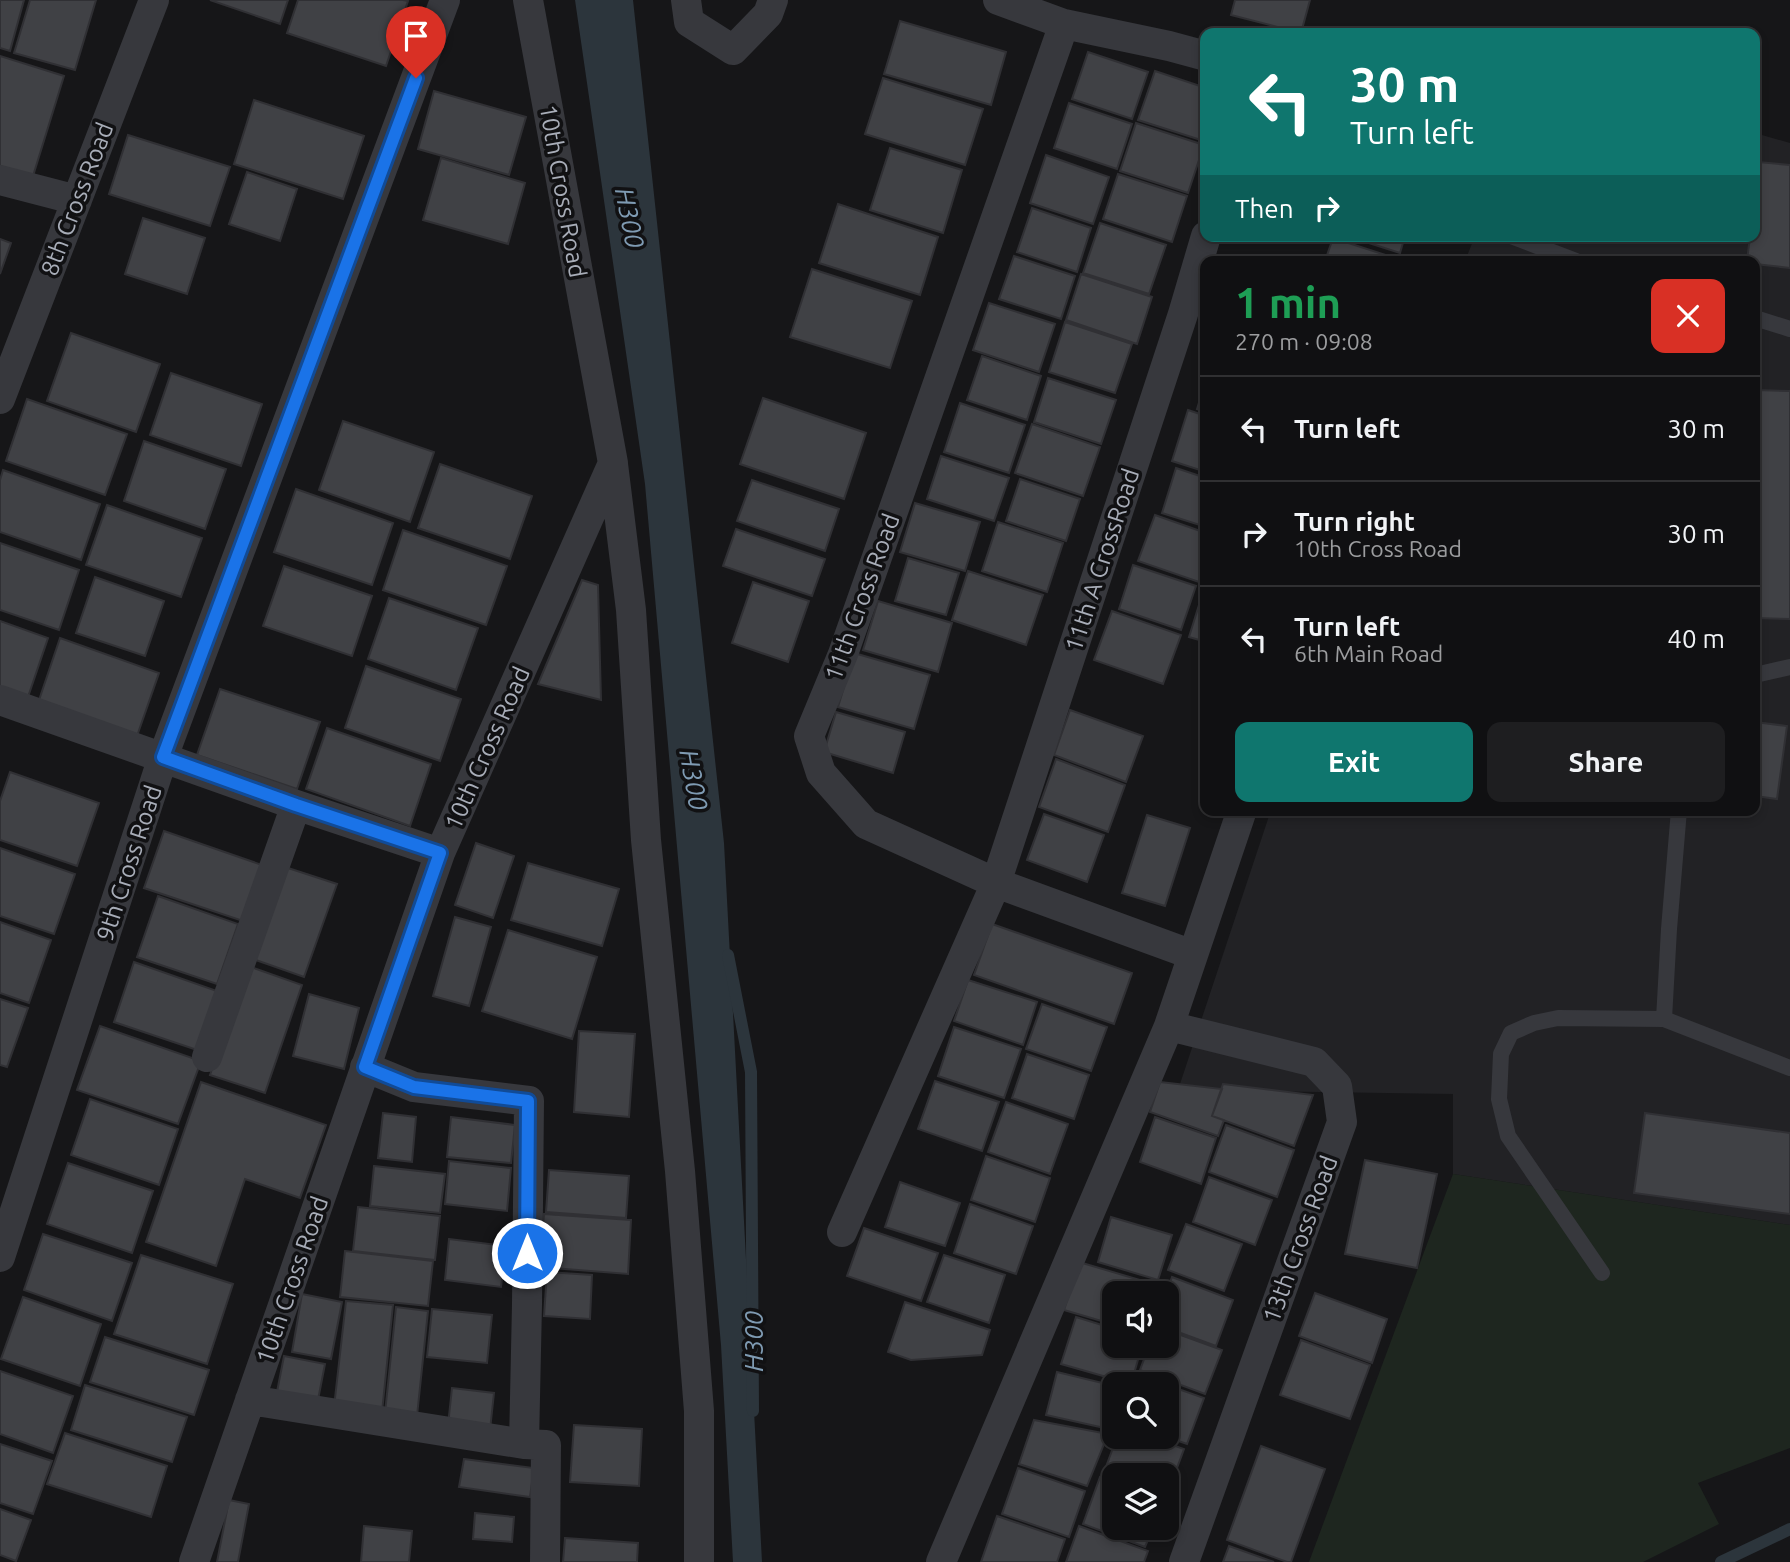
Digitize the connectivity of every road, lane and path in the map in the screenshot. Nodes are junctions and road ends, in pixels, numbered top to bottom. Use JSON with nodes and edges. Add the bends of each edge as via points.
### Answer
{"nodes":[{"id":1,"x":154,"y":0,"type":"edge"},
{"id":2,"x":445,"y":0,"type":"edge"},
{"id":3,"x":528,"y":0,"type":"edge"},
{"id":4,"x":685,"y":0,"type":"edge"},
{"id":5,"x":998,"y":0,"type":"edge"},
{"id":6,"x":770,"y":7,"type":"edge"},
{"id":7,"x":1064,"y":24,"type":"junction"},
{"id":8,"x":1200,"y":54,"type":"edge"},
{"id":9,"x":0,"y":180,"type":"edge"},
{"id":10,"x":77,"y":200,"type":"junction"},
{"id":11,"x":1204,"y":242,"type":"edge"},
{"id":12,"x":1527,"y":242,"type":"edge"},
{"id":13,"x":1563,"y":256,"type":"edge"},
{"id":14,"x":1760,"y":320,"type":"edge"},
{"id":15,"x":1790,"y":329,"type":"edge"},
{"id":16,"x":0,"y":399,"type":"edge"},
{"id":17,"x":612,"y":463,"type":"junction"},
{"id":18,"x":1790,"y":667,"type":"edge"},
{"id":19,"x":1760,"y":674,"type":"edge"},
{"id":20,"x":0,"y":700,"type":"edge"},
{"id":21,"x":163,"y":757,"type":"junction"},
{"id":22,"x":296,"y":805,"type":"junction"},
{"id":23,"x":1240,"y":816,"type":"edge"},
{"id":24,"x":1678,"y":816,"type":"edge"},
{"id":25,"x":440,"y":853,"type":"junction"},
{"id":26,"x":996,"y":883,"type":"junction"},
{"id":27,"x":1193,"y":955,"type":"junction"},
{"id":28,"x":1664,"y":1019,"type":"junction"},
{"id":29,"x":1169,"y":1026,"type":"junction"},
{"id":30,"x":207,"y":1057,"type":"dead end"},
{"id":31,"x":365,"y":1067,"type":"junction"},
{"id":32,"x":1790,"y":1068,"type":"edge"},
{"id":33,"x":842,"y":1232,"type":"dead end"},
{"id":34,"x":0,"y":1257,"type":"edge"},
{"id":35,"x":1601,"y":1273,"type":"dead end"},
{"id":36,"x":250,"y":1400,"type":"junction"},
{"id":37,"x":524,"y":1444,"type":"junction"},
{"id":38,"x":194,"y":1562,"type":"edge"},
{"id":39,"x":545,"y":1562,"type":"edge"},
{"id":40,"x":699,"y":1562,"type":"edge"},
{"id":41,"x":940,"y":1562,"type":"edge"},
{"id":42,"x":1184,"y":1562,"type":"edge"}],
"edges":[{"from":1,"to":10,"type":"street","name":"8th Cross Road"},
{"from":2,"to":21,"type":"street","name":"9th Cross Road"},
{"from":3,"to":17,"type":"street","name":"10th Cross Road"},
{"from":4,"to":6,"type":"street","via":[[689,22],[733,50]]},
{"from":5,"to":7,"type":"street"},
{"from":7,"to":8,"type":"street"},
{"from":7,"to":26,"type":"street","name":"11th Cross Road","via":[[843,654],[809,736],[821,774],[866,824]]},
{"from":9,"to":10,"type":"street"},
{"from":10,"to":16,"type":"street","name":"8th Cross Road"},
{"from":11,"to":26,"type":"street","name":"11th A CrossRoad"},
{"from":12,"to":13,"type":"lane"},
{"from":14,"to":15,"type":"lane"},
{"from":17,"to":25,"type":"street","name":"10th Cross Road"},
{"from":17,"to":40,"type":"street","via":[[631,610],[646,839],[698,1398]]},
{"from":18,"to":19,"type":"lane"},
{"from":20,"to":21,"type":"street"},
{"from":21,"to":22,"type":"street"},
{"from":21,"to":34,"type":"street","name":"9th Cross Road"},
{"from":22,"to":25,"type":"street"},
{"from":22,"to":30,"type":"street"},
{"from":23,"to":27,"type":"street"},
{"from":24,"to":28,"type":"lane"},
{"from":25,"to":31,"type":"street","name":"10th Cross Road"},
{"from":26,"to":27,"type":"street","name":"11th Cross Road"},
{"from":26,"to":33,"type":"street","name":"11th A CrossRoad"},
{"from":27,"to":29,"type":"street"},
{"from":28,"to":32,"type":"lane"},
{"from":28,"to":35,"type":"lane","via":[[1558,1018],[1534,1023],[1511,1033],[1501,1054],[1499,1099],[1508,1136]]},
{"from":29,"to":41,"type":"street"},
{"from":29,"to":42,"type":"street","name":"13th Cross Road","via":[[1314,1062],[1337,1086],[1342,1122]]},
{"from":31,"to":36,"type":"street","name":"10th Cross Road"},
{"from":31,"to":37,"type":"street","via":[[414,1087],[528,1101]]},
{"from":36,"to":37,"type":"street"},
{"from":36,"to":38,"type":"street","name":"10th Cross Road"},
{"from":37,"to":39,"type":"street","via":[[546,1445]]}]}
